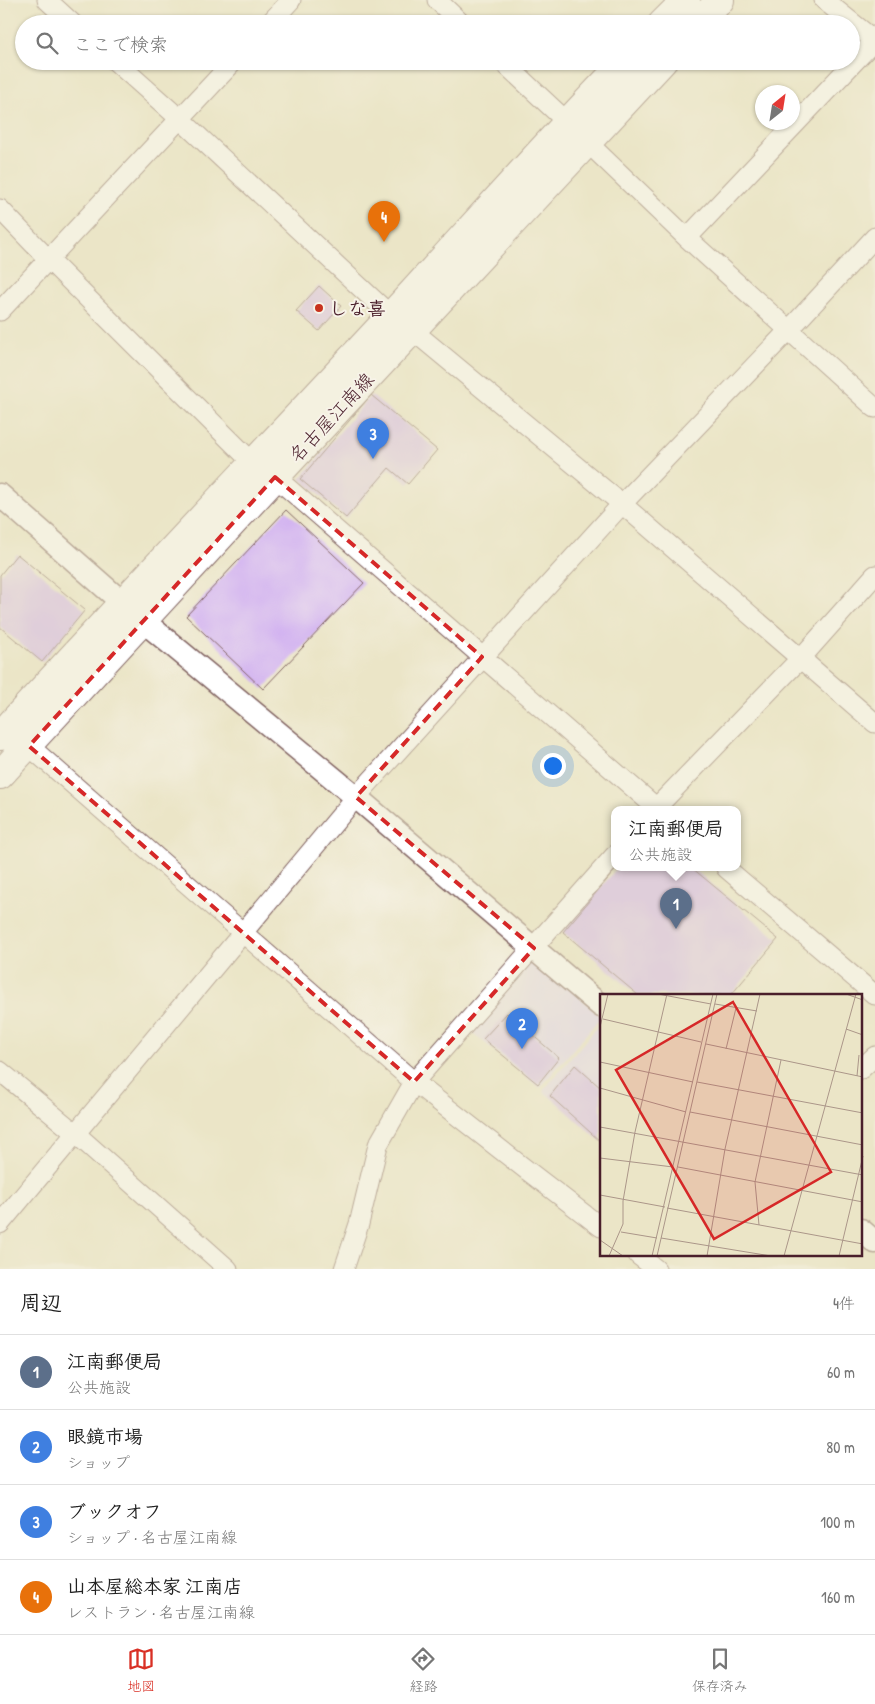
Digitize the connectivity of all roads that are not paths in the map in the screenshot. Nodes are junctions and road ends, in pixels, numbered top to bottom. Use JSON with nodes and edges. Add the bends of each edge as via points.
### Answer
{"nodes":[{"id":1,"x":47,"y":0,"type":"edge"},
{"id":2,"x":291,"y":0,"type":"edge"},
{"id":3,"x":437,"y":0,"type":"edge"},
{"id":4,"x":686,"y":0,"type":"edge"},
{"id":5,"x":720,"y":0,"type":"edge"},
{"id":6,"x":824,"y":0,"type":"edge"},
{"id":7,"x":63,"y":15,"type":"edge"},
{"id":8,"x":277,"y":15,"type":"edge"},
{"id":9,"x":453,"y":15,"type":"edge"},
{"id":10,"x":671,"y":15,"type":"edge"},
{"id":11,"x":706,"y":15,"type":"edge"},
{"id":12,"x":843,"y":15,"type":"edge"},
{"id":13,"x":860,"y":29,"type":"edge"},
{"id":14,"x":875,"y":41,"type":"edge"},
{"id":15,"x":860,"y":57,"type":"edge"},
{"id":16,"x":125,"y":70,"type":"edge"},
{"id":17,"x":226,"y":70,"type":"edge"},
{"id":18,"x":512,"y":70,"type":"edge"},
{"id":19,"x":617,"y":70,"type":"edge"},
{"id":20,"x":656,"y":70,"type":"edge"},
{"id":21,"x":847,"y":70,"type":"edge"},
{"id":22,"x":180,"y":119,"type":"junction"},
{"id":23,"x":567,"y":122,"type":"junction"},
{"id":24,"x":588,"y":143,"type":"junction"},
{"id":25,"x":0,"y":209,"type":"edge"},
{"id":26,"x":875,"y":237,"type":"edge"},
{"id":27,"x":687,"y":238,"type":"junction"},
{"id":28,"x":48,"y":259,"type":"junction"},
{"id":29,"x":0,"y":311,"type":"edge"},
{"id":30,"x":402,"y":323,"type":"junction"},
{"id":31,"x":789,"y":330,"type":"junction"},
{"id":32,"x":875,"y":408,"type":"edge"},
{"id":33,"x":264,"y":470,"type":"junction"},
{"id":34,"x":0,"y":495,"type":"edge"},
{"id":35,"x":622,"y":504,"type":"junction"},
{"id":36,"x":875,"y":575,"type":"edge"},
{"id":37,"x":122,"y":602,"type":"junction"},
{"id":38,"x":142,"y":620,"type":"junction"},
{"id":39,"x":482,"y":657,"type":"junction"},
{"id":40,"x":801,"y":658,"type":"junction"},
{"id":41,"x":875,"y":723,"type":"edge"},
{"id":42,"x":2,"y":731,"type":"edge"},
{"id":43,"x":29,"y":746,"type":"junction"},
{"id":44,"x":0,"y":775,"type":"edge"},
{"id":45,"x":356,"y":797,"type":"junction"},
{"id":46,"x":651,"y":806,"type":"edge"},
{"id":47,"x":660,"y":806,"type":"edge"},
{"id":48,"x":611,"y":860,"type":"edge"},
{"id":49,"x":730,"y":871,"type":"edge"},
{"id":50,"x":242,"y":932,"type":"junction"},
{"id":51,"x":534,"y":948,"type":"junction"},
{"id":52,"x":875,"y":995,"type":"edge"},
{"id":53,"x":600,"y":1005,"type":"edge"},
{"id":54,"x":875,"y":1056,"type":"edge"},
{"id":55,"x":862,"y":1068,"type":"edge"},
{"id":56,"x":0,"y":1071,"type":"edge"},
{"id":57,"x":414,"y":1082,"type":"junction"},
{"id":58,"x":75,"y":1133,"type":"junction"},
{"id":59,"x":0,"y":1224,"type":"edge"},
{"id":60,"x":600,"y":1226,"type":"edge"},
{"id":61,"x":862,"y":1231,"type":"edge"},
{"id":62,"x":875,"y":1242,"type":"edge"},
{"id":63,"x":228,"y":1269,"type":"edge"},
{"id":64,"x":344,"y":1269,"type":"edge"}],
"edges":[{"from":1,"to":7,"type":"street"},
{"from":2,"to":8,"type":"street"},
{"from":3,"to":9,"type":"street"},
{"from":4,"to":10,"type":"main road"},
{"from":5,"to":11,"type":"main road"},
{"from":6,"to":12,"type":"street"},
{"from":13,"to":14,"type":"street"},
{"from":14,"to":15,"type":"street"},
{"from":16,"to":22,"type":"street"},
{"from":17,"to":22,"type":"street"},
{"from":18,"to":23,"type":"street"},
{"from":19,"to":23,"type":"main road","name":"名古屋江南線"},
{"from":20,"to":24,"type":"main road","name":"名古屋江南線"},
{"from":21,"to":27,"type":"street"},
{"from":22,"to":28,"type":"street"},
{"from":22,"to":30,"type":"street"},
{"from":23,"to":30,"type":"main road","name":"名古屋江南線"},
{"from":24,"to":27,"type":"street"},
{"from":24,"to":30,"type":"main road","name":"名古屋江南線"},
{"from":25,"to":28,"type":"street"},
{"from":26,"to":31,"type":"street"},
{"from":27,"to":31,"type":"street"},
{"from":28,"to":29,"type":"street"},
{"from":28,"to":33,"type":"street"},
{"from":30,"to":33,"type":"main road","name":"名古屋江南線"},
{"from":30,"to":35,"type":"street"},
{"from":31,"to":32,"type":"street"},
{"from":31,"to":35,"type":"street"},
{"from":33,"to":37,"type":"main road","name":"名古屋江南線"},
{"from":33,"to":38,"type":"main road","name":"名古屋江南線"},
{"from":33,"to":39,"type":"street"},
{"from":34,"to":37,"type":"street"},
{"from":35,"to":39,"type":"street"},
{"from":35,"to":40,"type":"street"},
{"from":36,"to":40,"type":"street"},
{"from":37,"to":38,"type":"street"},
{"from":37,"to":42,"type":"main road","name":"名古屋江南線"},
{"from":38,"to":43,"type":"main road","name":"名古屋江南線"},
{"from":38,"to":45,"type":"street"},
{"from":39,"to":45,"type":"street"},
{"from":39,"to":46,"type":"street"},
{"from":40,"to":41,"type":"street"},
{"from":40,"to":47,"type":"street"},
{"from":43,"to":44,"type":"main road","name":"名古屋江南線"},
{"from":43,"to":50,"type":"street"},
{"from":45,"to":50,"type":"street"},
{"from":45,"to":51,"type":"street"},
{"from":48,"to":51,"type":"street"},
{"from":49,"to":52,"type":"street"},
{"from":50,"to":57,"type":"street"},
{"from":50,"to":58,"type":"street"},
{"from":51,"to":53,"type":"street"},
{"from":51,"to":57,"type":"street"},
{"from":54,"to":55,"type":"street"},
{"from":56,"to":58,"type":"street"},
{"from":57,"to":60,"type":"street"},
{"from":57,"to":64,"type":"street","via":[[378,1145],[359,1224]]},
{"from":58,"to":59,"type":"street"},
{"from":58,"to":63,"type":"street"},
{"from":61,"to":62,"type":"street"}]}
